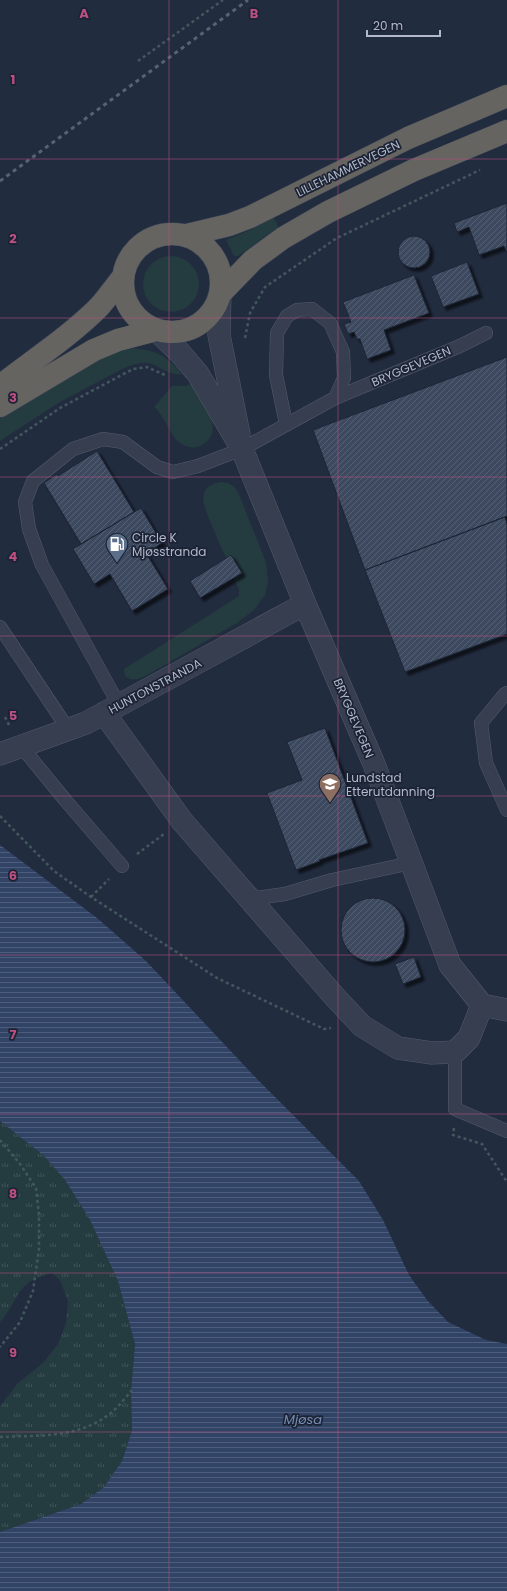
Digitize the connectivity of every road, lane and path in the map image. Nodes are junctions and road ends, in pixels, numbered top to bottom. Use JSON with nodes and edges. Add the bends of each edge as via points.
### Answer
{"nodes":[{"id":1,"x":223,"y":0,"type":"edge"},
{"id":2,"x":138,"y":61,"type":"dead end"},
{"id":3,"x":507,"y":96,"type":"edge"},
{"id":4,"x":507,"y":130,"type":"edge"},
{"id":5,"x":486,"y":167,"type":"dead end"},
{"id":6,"x":187,"y":235,"type":"junction"},
{"id":7,"x":122,"y":278,"type":"junction"},
{"id":8,"x":220,"y":294,"type":"junction"},
{"id":9,"x":156,"y":330,"type":"junction"},
{"id":10,"x":486,"y":333,"type":"dead end"},
{"id":11,"x":243,"y":344,"type":"dead end"},
{"id":12,"x":168,"y":376,"type":"dead end"},
{"id":13,"x":0,"y":386,"type":"edge"},
{"id":14,"x":335,"y":398,"type":"junction"},
{"id":15,"x":0,"y":406,"type":"edge"},
{"id":16,"x":286,"y":424,"type":"junction"},
{"id":17,"x":0,"y":448,"type":"edge"},
{"id":18,"x":242,"y":449,"type":"junction"},
{"id":19,"x":305,"y":604,"type":"junction"},
{"id":20,"x":0,"y":627,"type":"edge"},
{"id":21,"x":507,"y":693,"type":"edge"},
{"id":22,"x":111,"y":709,"type":"junction"},
{"id":23,"x":68,"y":729,"type":"junction"},
{"id":24,"x":21,"y":746,"type":"junction"},
{"id":25,"x":0,"y":754,"type":"edge"},
{"id":26,"x":507,"y":810,"type":"edge"},
{"id":27,"x":0,"y":816,"type":"edge"},
{"id":28,"x":411,"y":863,"type":"junction"},
{"id":29,"x":122,"y":866,"type":"dead end"},
{"id":30,"x":250,"y":899,"type":"junction"},
{"id":31,"x":482,"y":1005,"type":"junction"},
{"id":32,"x":507,"y":1010,"type":"edge"},
{"id":33,"x":362,"y":1026,"type":"junction"},
{"id":34,"x":455,"y":1052,"type":"junction"},
{"id":35,"x":455,"y":1109,"type":"junction"},
{"id":36,"x":507,"y":1132,"type":"edge"},
{"id":37,"x":0,"y":1140,"type":"edge"},
{"id":38,"x":507,"y":1182,"type":"edge"},
{"id":39,"x":0,"y":1347,"type":"edge"},
{"id":40,"x":132,"y":1390,"type":"dead end"},
{"id":41,"x":0,"y":1437,"type":"edge"}],
"edges":[{"from":1,"to":2,"type":"path"},
{"from":3,"to":6,"type":"highway","name":"LILLEHAMMERVEGEN","via":[[408,138],[250,216],[229,225]]},
{"from":4,"to":8,"type":"highway","via":[[414,170],[328,212],[283,238],[252,260]]},
{"from":5,"to":11,"type":"path","via":[[337,238],[265,287],[250,313]]},
{"from":6,"to":7,"type":"highway","via":[[162,234],[139,245],[131,254]]},
{"from":6,"to":8,"type":"highway","via":[[208,248],[215,258],[220,270]]},
{"from":7,"to":9,"type":"highway","via":[[124,295],[130,310],[141,322]]},
{"from":7,"to":13,"type":"highway","via":[[99,306],[79,324]]},
{"from":8,"to":9,"type":"highway","via":[[207,318],[196,326],[183,331]]},
{"from":8,"to":18,"type":"street","name":"BRYGGEVEGEN","via":[[219,335]]},
{"from":9,"to":15,"type":"highway","via":[[118,340],[94,350]]},
{"from":9,"to":18,"type":"street","name":"BRYGGEVEGEN","via":[[198,374]]},
{"from":10,"to":14,"type":"lane","name":"BRYGGEVEGEN"},
{"from":12,"to":17,"type":"path","via":[[147,367],[133,369],[60,408]]},
{"from":14,"to":16,"type":"lane","name":"BRYGGEVEGEN"},
{"from":14,"to":16,"type":"lane","via":[[344,378],[343,352],[330,323],[312,309],[297,310],[287,316],[278,333],[276,375]]},
{"from":16,"to":18,"type":"lane","name":"BRYGGEVEGEN"},
{"from":18,"to":19,"type":"street","name":"BRYGGEVEGEN"},
{"from":18,"to":22,"type":"lane","name":"BRYGGEVEGEN","via":[[198,466],[173,472],[157,467],[123,442],[103,439],[73,449],[33,480],[25,502],[29,529],[42,565]]},
{"from":19,"to":22,"type":"street","name":"HUNTONSTRANDA"},
{"from":19,"to":28,"type":"street","name":"BRYGGEVEGEN","via":[[374,764]]},
{"from":20,"to":23,"type":"lane"},
{"from":21,"to":26,"type":"lane","via":[[481,724],[486,763]]},
{"from":22,"to":23,"type":"street","name":"HUNTONSTRANDA","via":[[86,723]]},
{"from":22,"to":30,"type":"street","via":[[182,821]]},
{"from":23,"to":24,"type":"street","name":"HUNTONSTRANDA"},
{"from":24,"to":25,"type":"street","name":"HUNTONSTRANDA"},
{"from":24,"to":29,"type":"lane"},
{"from":27,"to":33,"type":"path","via":[[54,871],[217,978],[324,1029]]},
{"from":28,"to":30,"type":"lane","via":[[332,880],[285,894]]},
{"from":28,"to":31,"type":"street","name":"BRYGGEVEGEN","via":[[450,965]]},
{"from":30,"to":33,"type":"street"},
{"from":31,"to":32,"type":"street"},
{"from":31,"to":34,"type":"street","via":[[469,1038]]},
{"from":33,"to":34,"type":"street","via":[[398,1048],[432,1053]]},
{"from":34,"to":35,"type":"lane"},
{"from":35,"to":36,"type":"lane"},
{"from":35,"to":38,"type":"path","via":[[453,1134],[482,1144]]},
{"from":37,"to":39,"type":"path","via":[[36,1188],[39,1249],[33,1291],[20,1322]]},
{"from":40,"to":41,"type":"path","via":[[112,1413],[83,1429],[66,1434]]}]}
